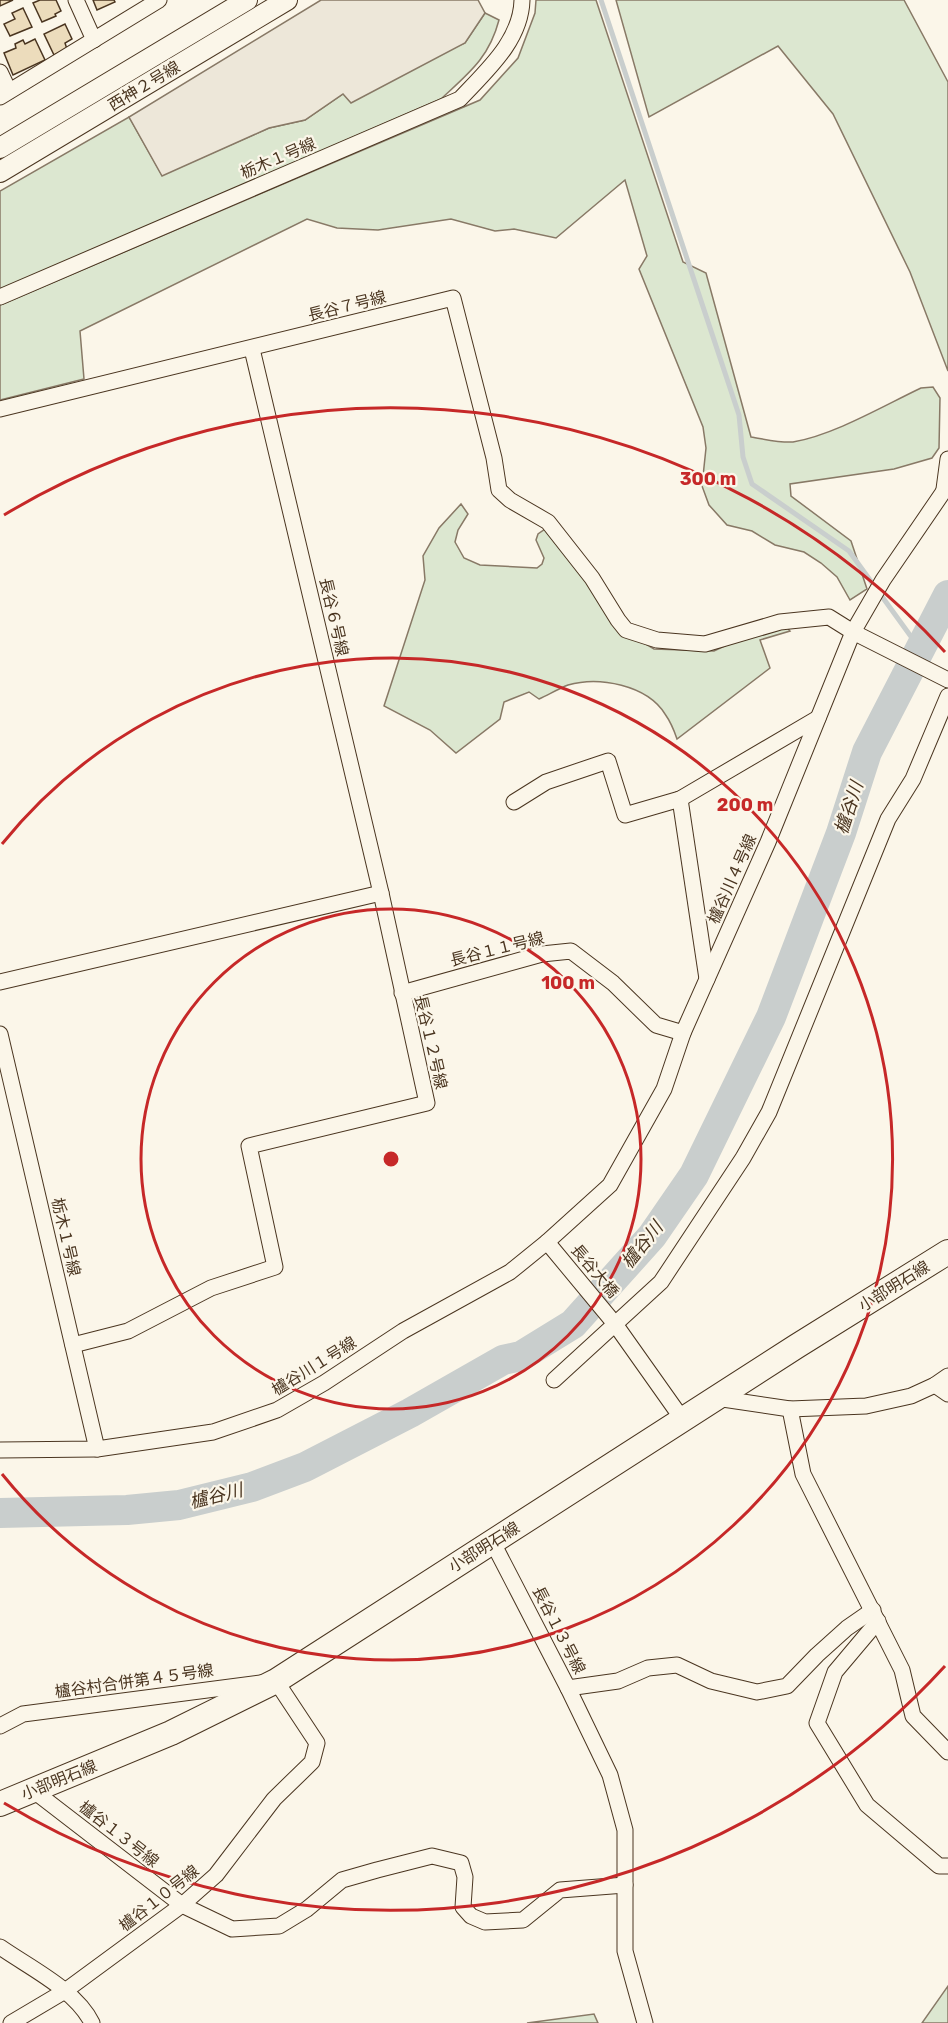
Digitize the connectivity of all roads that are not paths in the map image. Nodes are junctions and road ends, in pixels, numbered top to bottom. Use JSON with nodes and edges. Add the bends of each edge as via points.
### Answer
{"nodes":[{"id":1,"x":76,"y":0,"type":"edge"},
{"id":2,"x":159,"y":0,"type":"edge"},
{"id":3,"x":248,"y":0,"type":"edge"},
{"id":4,"x":287,"y":0,"type":"edge"},
{"id":5,"x":522,"y":0,"type":"edge"},
{"id":6,"x":94,"y":40,"type":"junction"},
{"id":7,"x":0,"y":72,"type":"edge"},
{"id":8,"x":4,"y":94,"type":"edge"},
{"id":9,"x":0,"y":148,"type":"edge"},
{"id":10,"x":0,"y":172,"type":"edge"},
{"id":11,"x":0,"y":297,"type":"edge"},
{"id":12,"x":252,"y":349,"type":"junction"},
{"id":13,"x":0,"y":409,"type":"edge"},
{"id":14,"x":948,"y":459,"type":"edge"},
{"id":15,"x":946,"y":487,"type":"edge"},
{"id":16,"x":853,"y":632,"type":"junction"},
{"id":17,"x":948,"y":680,"type":"edge"},
{"id":18,"x":948,"y":696,"type":"edge"},
{"id":19,"x":818,"y":718,"type":"junction"},
{"id":20,"x":680,"y":799,"type":"junction"},
{"id":21,"x":513,"y":802,"type":"dead end"},
{"id":22,"x":381,"y":893,"type":"junction"},
{"id":23,"x":707,"y":979,"type":"junction"},
{"id":24,"x":0,"y":982,"type":"edge"},
{"id":25,"x":402,"y":993,"type":"junction"},
{"id":26,"x":683,"y":1033,"type":"junction"},
{"id":27,"x":0,"y":1034,"type":"edge"},
{"id":28,"x":547,"y":1242,"type":"junction"},
{"id":29,"x":948,"y":1252,"type":"edge"},
{"id":30,"x":615,"y":1324,"type":"junction"},
{"id":31,"x":73,"y":1345,"type":"junction"},
{"id":32,"x":554,"y":1380,"type":"dead end"},
{"id":33,"x":944,"y":1385,"type":"edge"},
{"id":34,"x":716,"y":1398,"type":"junction"},
{"id":35,"x":790,"y":1409,"type":"junction"},
{"id":36,"x":683,"y":1420,"type":"junction"},
{"id":37,"x":97,"y":1449,"type":"junction"},
{"id":38,"x":0,"y":1450,"type":"edge"},
{"id":39,"x":492,"y":1541,"type":"junction"},
{"id":40,"x":875,"y":1615,"type":"junction"},
{"id":41,"x":276,"y":1681,"type":"junction"},
{"id":42,"x":568,"y":1688,"type":"junction"},
{"id":43,"x":0,"y":1726,"type":"edge"},
{"id":44,"x":948,"y":1752,"type":"edge"},
{"id":45,"x":34,"y":1791,"type":"junction"},
{"id":46,"x":0,"y":1804,"type":"edge"},
{"id":47,"x":948,"y":1866,"type":"edge"},
{"id":48,"x":625,"y":1885,"type":"junction"},
{"id":49,"x":182,"y":1905,"type":"junction"},
{"id":50,"x":0,"y":1947,"type":"edge"},
{"id":51,"x":65,"y":1991,"type":"junction"},
{"id":52,"x":11,"y":2023,"type":"edge"},
{"id":53,"x":92,"y":2023,"type":"edge"},
{"id":54,"x":645,"y":2023,"type":"edge"}],
"edges":[{"from":1,"to":6,"type":"street"},
{"from":2,"to":6,"type":"street"},
{"from":3,"to":9,"type":"street","name":"西神２号線"},
{"from":4,"to":10,"type":"street","name":"西神２号線"},
{"from":5,"to":11,"type":"street","name":"栃木１号線","via":[[512,37],[460,99]]},
{"from":6,"to":8,"type":"street"},
{"from":7,"to":8,"type":"street"},
{"from":12,"to":13,"type":"street","name":"長谷７号線"},
{"from":12,"to":16,"type":"street","name":"長谷７号線","via":[[453,298],[499,490],[548,522],[626,630],[657,640],[705,644],[780,622],[829,617]]},
{"from":12,"to":22,"type":"street","name":"長谷６号線"},
{"from":14,"to":15,"type":"street"},
{"from":15,"to":16,"type":"street","name":"櫨谷川４号線"},
{"from":16,"to":17,"type":"street"},
{"from":16,"to":19,"type":"street","name":"櫨谷川４号線"},
{"from":18,"to":30,"type":"street","via":[[913,779],[888,819],[769,1112],[744,1158],[661,1282]]},
{"from":19,"to":20,"type":"street"},
{"from":19,"to":23,"type":"street","name":"櫨谷川４号線"},
{"from":20,"to":21,"type":"street","via":[[625,815],[608,761],[546,782]]},
{"from":20,"to":23,"type":"street"},
{"from":22,"to":24,"type":"street"},
{"from":22,"to":25,"type":"street","name":"長谷１２号線"},
{"from":23,"to":26,"type":"street","name":"櫨谷川４号線"},
{"from":25,"to":26,"type":"street","name":"長谷１１号線","via":[[542,954],[571,951],[613,983],[656,1025]]},
{"from":25,"to":31,"type":"street","name":"長谷１２号線","via":[[427,1103],[249,1146],[275,1268],[211,1288],[128,1331]]},
{"from":26,"to":28,"type":"street","name":"櫨谷川４号線","via":[[664,1089],[610,1185]]},
{"from":27,"to":31,"type":"street","name":"栃木１号線"},
{"from":28,"to":30,"type":"street","name":"長谷大橋"},
{"from":28,"to":37,"type":"street","name":"櫨谷川１号線","via":[[510,1272],[403,1331],[277,1410],[213,1432]]},
{"from":29,"to":34,"type":"main road","name":"小部明石線"},
{"from":30,"to":32,"type":"street"},
{"from":30,"to":36,"type":"street","name":"長谷大橋"},
{"from":31,"to":37,"type":"street","name":"栃木１号線"},
{"from":33,"to":35,"type":"street","via":[[866,1406]]},
{"from":34,"to":35,"type":"street"},
{"from":34,"to":36,"type":"main road","name":"小部明石線"},
{"from":35,"to":40,"type":"street","via":[[803,1474]]},
{"from":36,"to":39,"type":"main road","name":"小部明石線"},
{"from":37,"to":38,"type":"street","name":"櫨谷川１号線"},
{"from":39,"to":41,"type":"main road","name":"小部明石線"},
{"from":39,"to":42,"type":"street","name":"長谷１３号線"},
{"from":40,"to":42,"type":"street","name":"長谷１３号線","via":[[847,1628],[787,1686],[757,1692],[711,1681],[677,1665],[648,1668],[618,1681]]},
{"from":40,"to":44,"type":"street","via":[[902,1670],[913,1716]]},
{"from":40,"to":47,"type":"street","via":[[835,1672],[818,1723],[867,1805],[939,1866]]},
{"from":41,"to":43,"type":"street","name":"櫨谷村合併第４５号線","via":[[24,1714]]},
{"from":41,"to":45,"type":"main road","name":"小部明石線","via":[[171,1733]]},
{"from":41,"to":49,"type":"street","name":"櫨谷１０号線","via":[[317,1743],[312,1762],[274,1799],[216,1875]]},
{"from":42,"to":48,"type":"street","via":[[609,1775],[625,1830]]},
{"from":45,"to":46,"type":"main road","name":"小部明石線"},
{"from":45,"to":49,"type":"street","name":"櫨谷１３号線"},
{"from":48,"to":49,"type":"street","name":"櫨谷１３号線","via":[[560,1890],[523,1920],[485,1922],[463,1907],[465,1877],[461,1863],[432,1856],[342,1880],[279,1926],[232,1929]]},
{"from":48,"to":54,"type":"street","via":[[625,1951]]},
{"from":49,"to":51,"type":"street","name":"櫨谷１０号線"},
{"from":50,"to":51,"type":"street"},
{"from":51,"to":52,"type":"street","name":"櫨谷１０号線"},
{"from":51,"to":53,"type":"street","via":[[86,2011]]}]}
